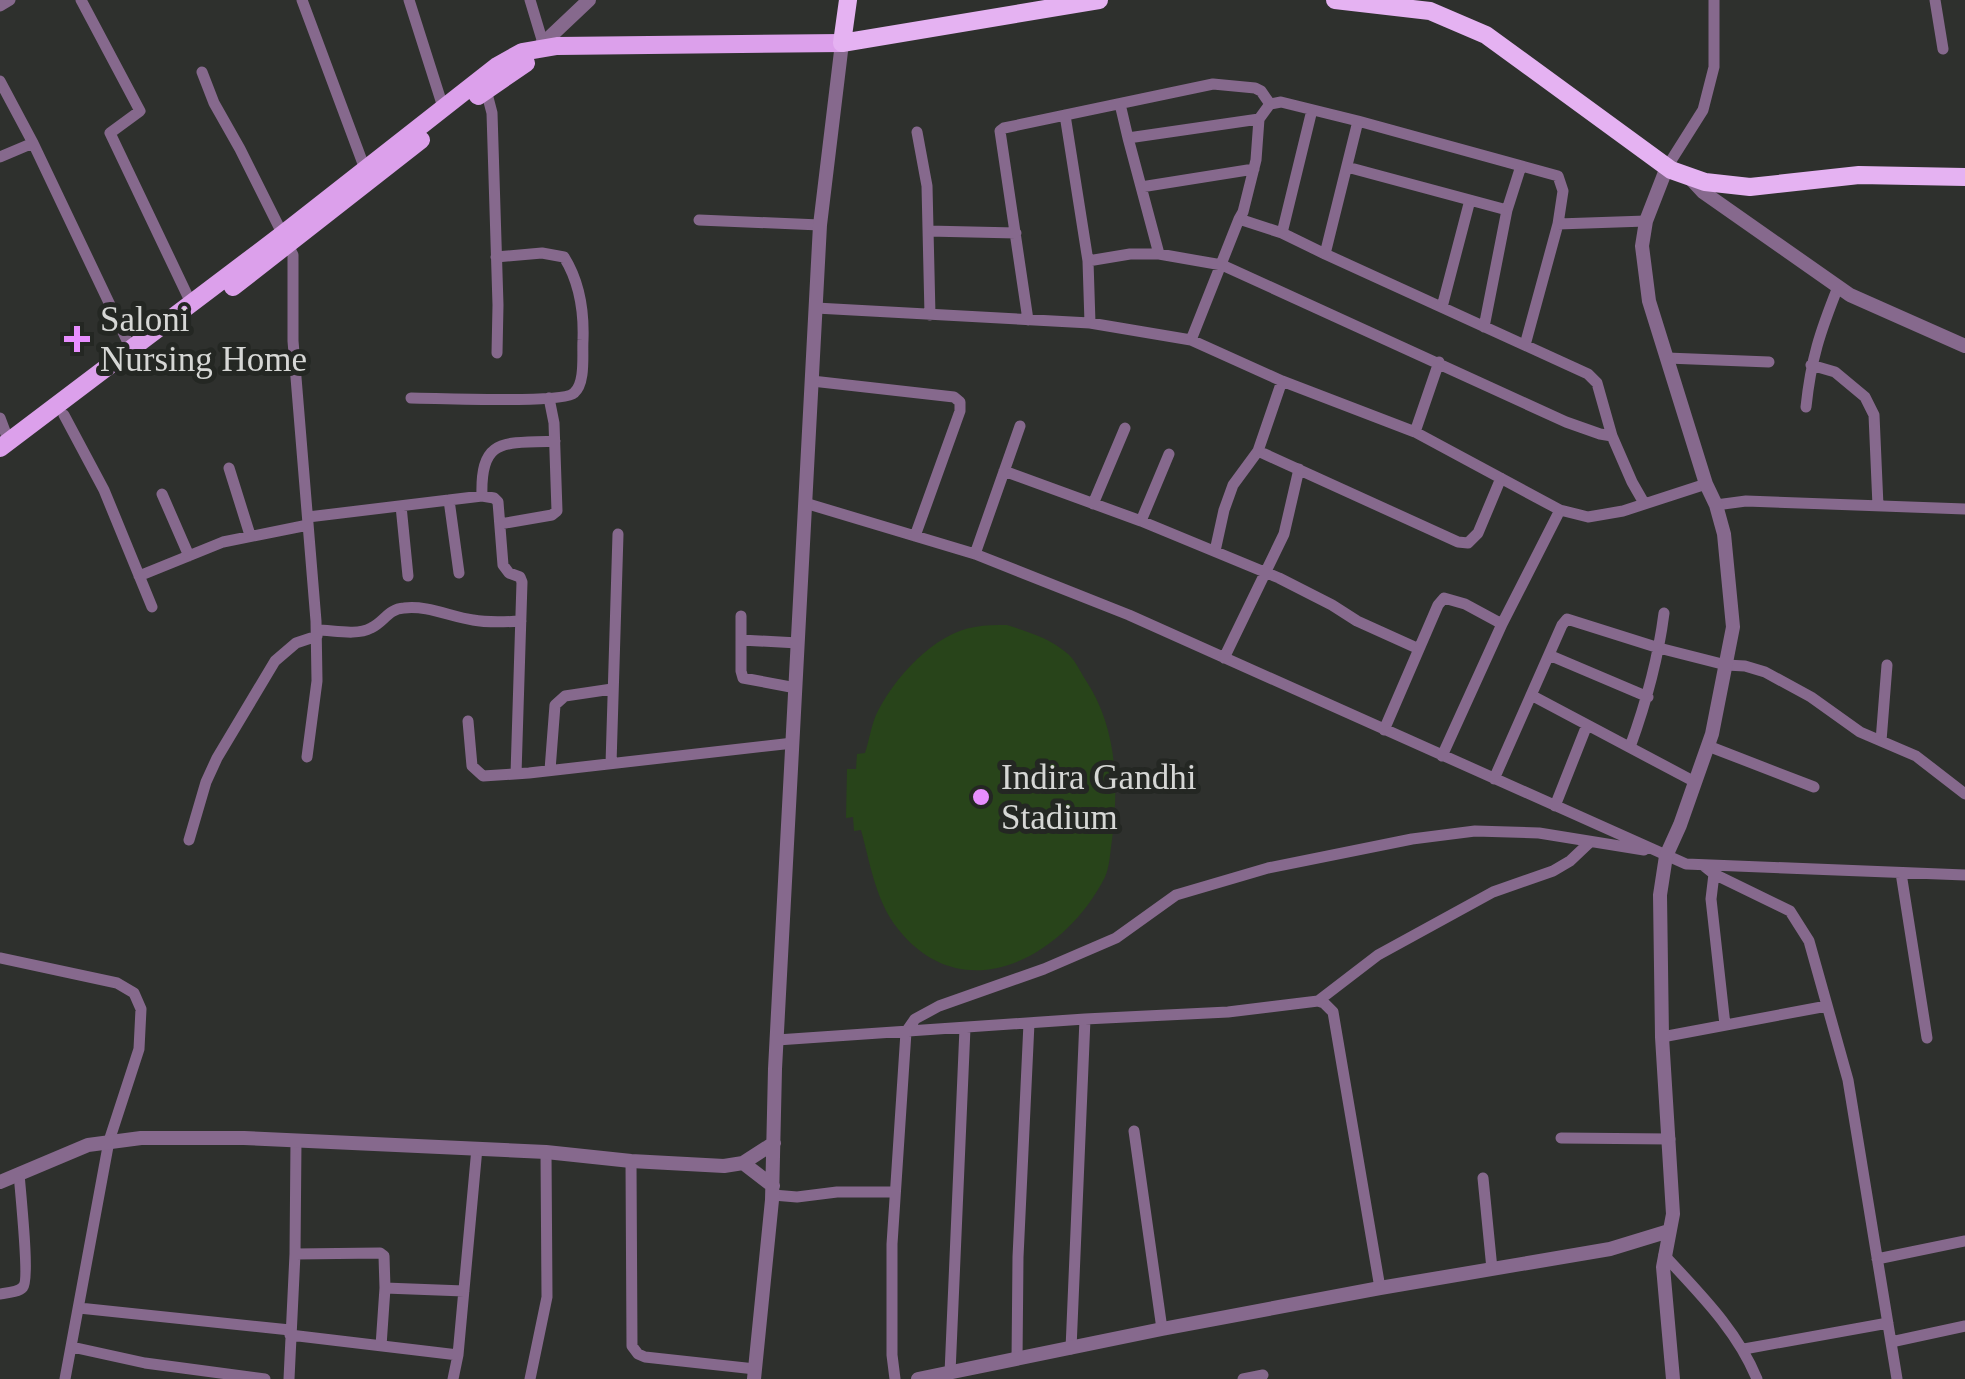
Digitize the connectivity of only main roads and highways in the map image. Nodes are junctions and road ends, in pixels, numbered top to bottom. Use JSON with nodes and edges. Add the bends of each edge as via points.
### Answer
{"nodes":[{"id":1,"x":848,"y":0,"type":"edge"},
{"id":2,"x":1099,"y":0,"type":"edge"},
{"id":3,"x":1335,"y":0,"type":"edge"},
{"id":4,"x":842,"y":43,"type":"junction"},
{"id":5,"x":546,"y":46,"type":"junction"},
{"id":6,"x":1965,"y":176,"type":"edge"},
{"id":7,"x":286,"y":240,"type":"junction"},
{"id":8,"x":4,"y":445,"type":"edge"},
{"id":9,"x":0,"y":463,"type":"edge"}],
"edges":[{"from":1,"to":4,"type":"highway"},
{"from":2,"to":4,"type":"highway"},
{"from":3,"to":6,"type":"highway","via":[[1430,11],[1486,35],[1667,167],[1704,182],[1750,187],[1859,175]]},
{"from":4,"to":5,"type":"main road"},
{"from":5,"to":7,"type":"main road"},
{"from":5,"to":7,"type":"main road","via":[[497,66]]},
{"from":7,"to":8,"type":"main road"},
{"from":7,"to":9,"type":"main road"}]}
